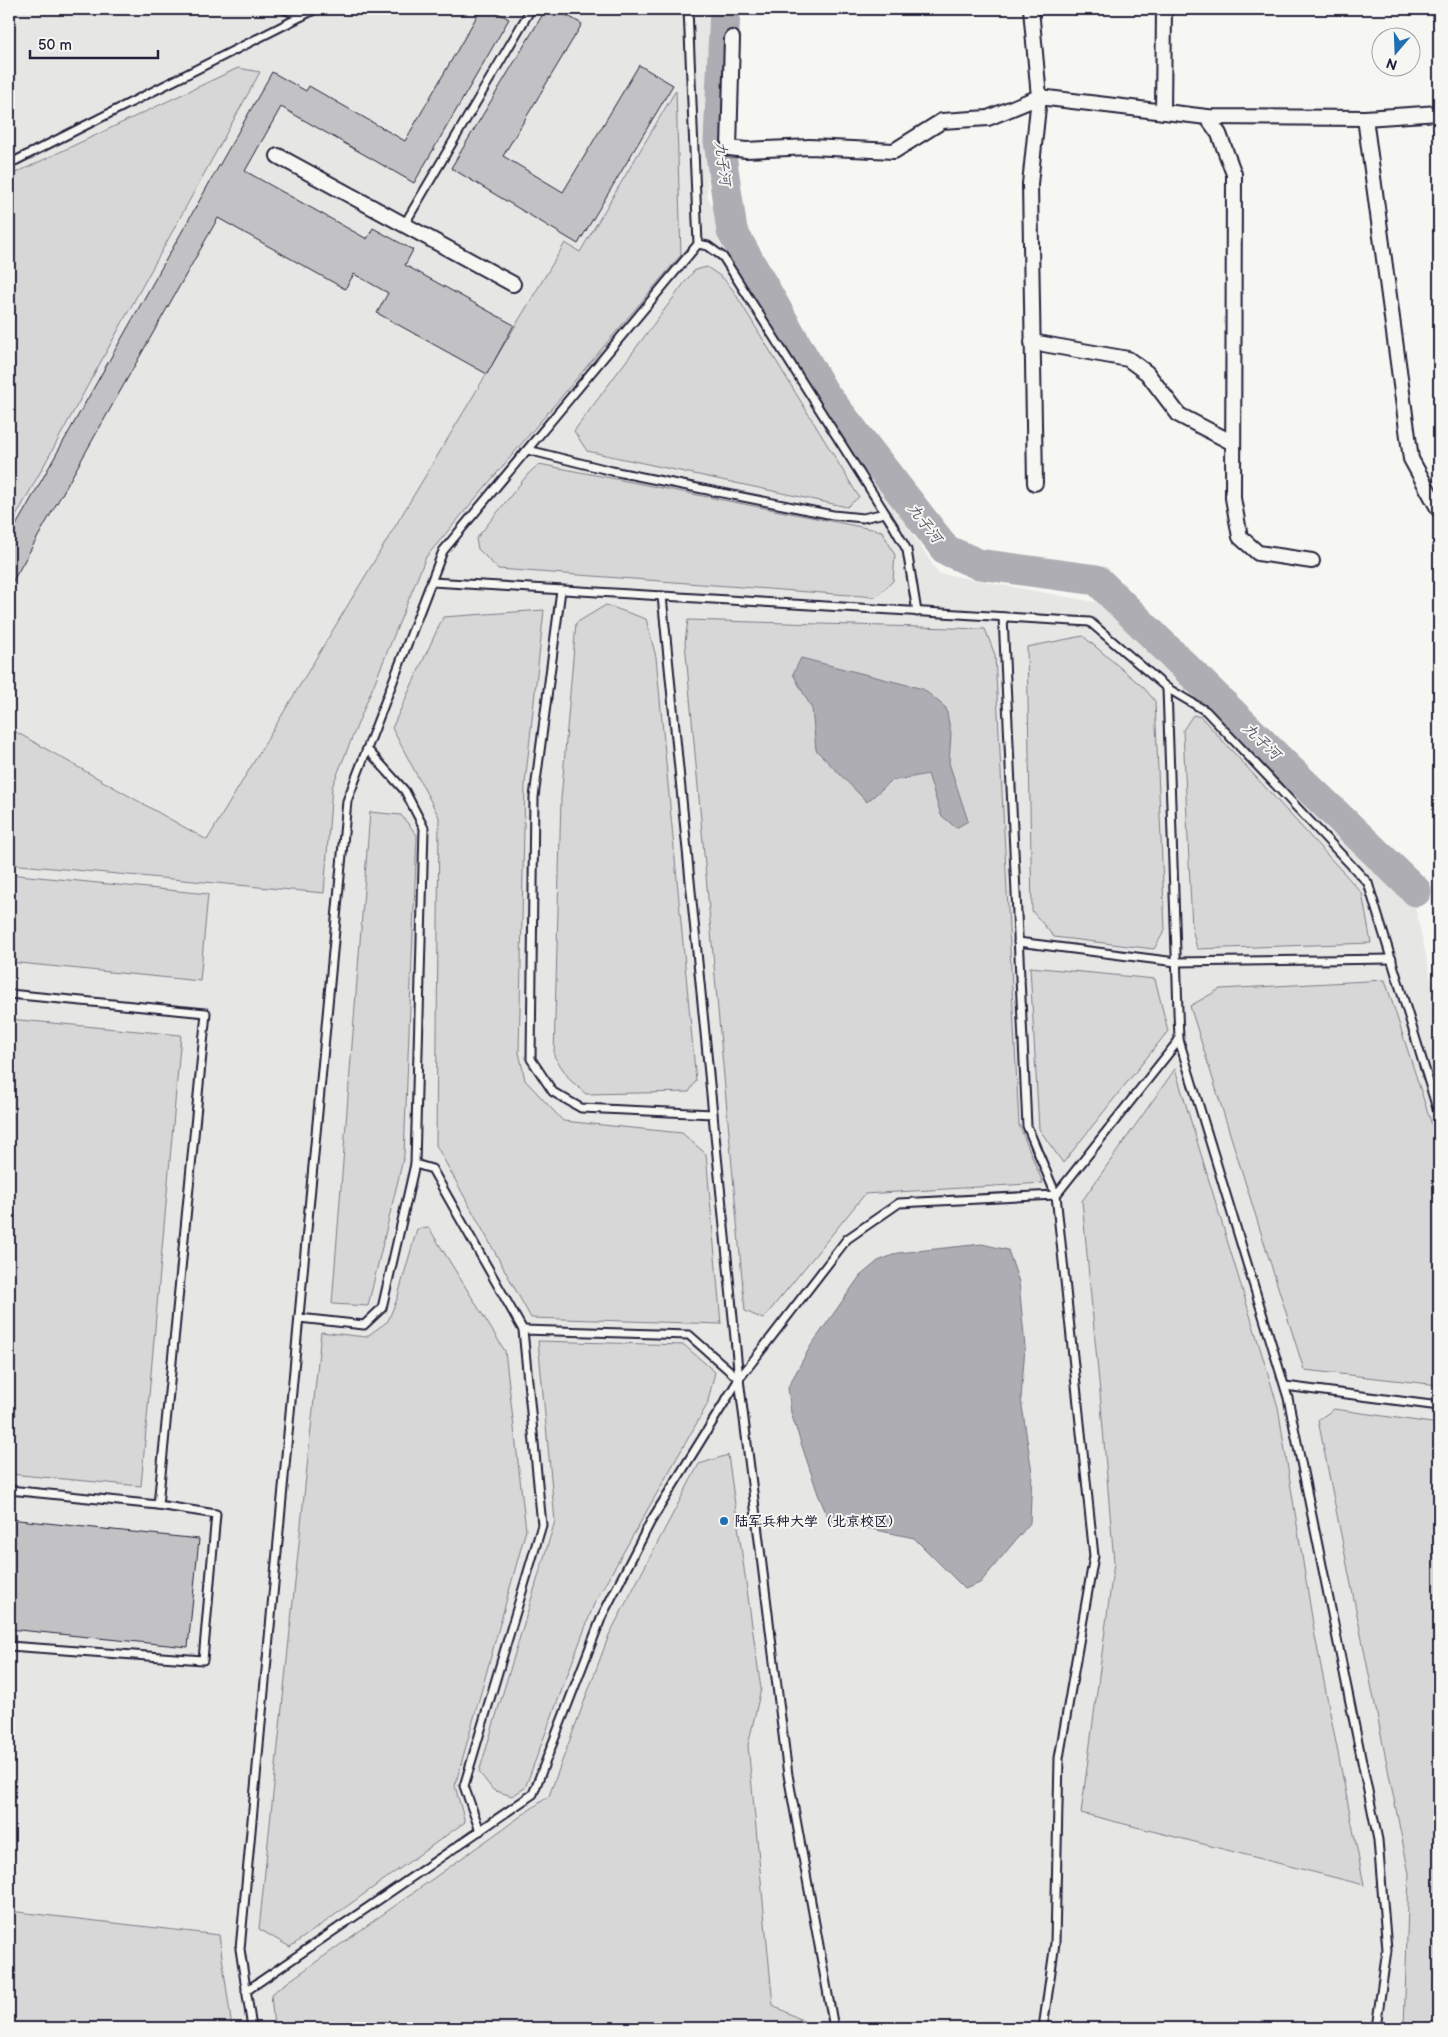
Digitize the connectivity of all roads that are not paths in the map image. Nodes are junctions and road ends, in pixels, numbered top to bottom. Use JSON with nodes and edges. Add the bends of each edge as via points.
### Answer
{"nodes":[{"id":1,"x":282,"y":9,"type":"edge"},
{"id":2,"x":316,"y":9,"type":"edge"},
{"id":3,"x":531,"y":9,"type":"edge"},
{"id":4,"x":688,"y":9,"type":"edge"},
{"id":5,"x":1031,"y":9,"type":"edge"},
{"id":6,"x":1164,"y":9,"type":"edge"},
{"id":7,"x":302,"y":16,"type":"junction"},
{"id":8,"x":732,"y":38,"type":"dead end"},
{"id":9,"x":1039,"y":97,"type":"junction"},
{"id":10,"x":1163,"y":112,"type":"junction"},
{"id":11,"x":1439,"y":112,"type":"edge"},
{"id":12,"x":1207,"y":117,"type":"junction"},
{"id":13,"x":1365,"y":118,"type":"junction"},
{"id":14,"x":278,"y":156,"type":"dead end"},
{"id":15,"x":9,"y":164,"type":"edge"},
{"id":16,"x":404,"y":225,"type":"junction"},
{"id":17,"x":698,"y":244,"type":"junction"},
{"id":18,"x":513,"y":284,"type":"dead end"},
{"id":19,"x":1032,"y":342,"type":"junction"},
{"id":20,"x":1233,"y":443,"type":"junction"},
{"id":21,"x":528,"y":450,"type":"junction"},
{"id":22,"x":1035,"y":483,"type":"dead end"},
{"id":23,"x":1439,"y":510,"type":"edge"},
{"id":24,"x":885,"y":513,"type":"junction"},
{"id":25,"x":1312,"y":561,"type":"dead end"},
{"id":26,"x":432,"y":582,"type":"junction"},
{"id":27,"x":561,"y":590,"type":"junction"},
{"id":28,"x":662,"y":596,"type":"junction"},
{"id":29,"x":917,"y":612,"type":"junction"},
{"id":30,"x":1003,"y":617,"type":"junction"},
{"id":31,"x":1167,"y":688,"type":"junction"},
{"id":32,"x":367,"y":749,"type":"junction"},
{"id":33,"x":1018,"y":942,"type":"junction"},
{"id":34,"x":1392,"y":959,"type":"junction"},
{"id":35,"x":1176,"y":962,"type":"junction"},
{"id":36,"x":9,"y":994,"type":"edge"},
{"id":37,"x":1179,"y":1040,"type":"junction"},
{"id":38,"x":713,"y":1114,"type":"junction"},
{"id":39,"x":1439,"y":1115,"type":"edge"},
{"id":40,"x":415,"y":1164,"type":"junction"},
{"id":41,"x":1056,"y":1196,"type":"junction"},
{"id":42,"x":299,"y":1318,"type":"junction"},
{"id":43,"x":523,"y":1330,"type":"junction"},
{"id":44,"x":739,"y":1379,"type":"junction"},
{"id":45,"x":1285,"y":1386,"type":"junction"},
{"id":46,"x":1439,"y":1406,"type":"edge"},
{"id":47,"x":9,"y":1490,"type":"edge"},
{"id":48,"x":158,"y":1505,"type":"junction"},
{"id":49,"x":9,"y":1646,"type":"edge"},
{"id":50,"x":480,"y":1831,"type":"junction"},
{"id":51,"x":246,"y":1990,"type":"junction"},
{"id":52,"x":252,"y":2028,"type":"edge"},
{"id":53,"x":834,"y":2028,"type":"edge"},
{"id":54,"x":1044,"y":2028,"type":"edge"},
{"id":55,"x":1376,"y":2028,"type":"edge"}],
"edges":[{"from":1,"to":7,"type":"lane"},
{"from":2,"to":7,"type":"lane"},
{"from":3,"to":16,"type":"lane"},
{"from":4,"to":17,"type":"lane"},
{"from":5,"to":9,"type":"street"},
{"from":6,"to":10,"type":"street"},
{"from":7,"to":15,"type":"lane"},
{"from":8,"to":9,"type":"street","via":[[729,148],[810,146],[894,151],[942,121],[988,118]]},
{"from":9,"to":10,"type":"street"},
{"from":9,"to":19,"type":"street","via":[[1030,184]]},
{"from":10,"to":12,"type":"street"},
{"from":11,"to":13,"type":"street"},
{"from":12,"to":13,"type":"street"},
{"from":12,"to":20,"type":"street","via":[[1219,134],[1234,174]]},
{"from":13,"to":23,"type":"street","via":[[1411,458]]},
{"from":14,"to":16,"type":"street"},
{"from":16,"to":18,"type":"street"},
{"from":17,"to":21,"type":"lane"},
{"from":17,"to":24,"type":"lane","via":[[708,246],[723,257]]},
{"from":19,"to":20,"type":"street","via":[[1128,359],[1146,373],[1179,415]]},
{"from":19,"to":22,"type":"street"},
{"from":20,"to":25,"type":"street","via":[[1232,498],[1240,536],[1258,553]]},
{"from":21,"to":24,"type":"lane","via":[[612,471],[832,515],[863,518]]},
{"from":21,"to":26,"type":"lane","via":[[443,551]]},
{"from":24,"to":29,"type":"lane","via":[[908,550]]},
{"from":26,"to":27,"type":"lane"},
{"from":26,"to":32,"type":"lane"},
{"from":27,"to":28,"type":"lane"},
{"from":27,"to":38,"type":"lane","via":[[534,797],[531,1060],[553,1092],[581,1108]]},
{"from":28,"to":29,"type":"lane"},
{"from":28,"to":38,"type":"lane"},
{"from":29,"to":30,"type":"lane"},
{"from":30,"to":31,"type":"lane","via":[[1090,622]]},
{"from":30,"to":33,"type":"lane"},
{"from":31,"to":34,"type":"lane","via":[[1206,711],[1368,883]]},
{"from":31,"to":35,"type":"lane"},
{"from":32,"to":40,"type":"lane","via":[[405,791],[424,828]]},
{"from":32,"to":42,"type":"lane","via":[[347,802]]},
{"from":33,"to":35,"type":"lane"},
{"from":33,"to":41,"type":"lane","via":[[1027,1126]]},
{"from":34,"to":35,"type":"lane"},
{"from":34,"to":39,"type":"lane"},
{"from":35,"to":37,"type":"lane"},
{"from":36,"to":48,"type":"lane","via":[[206,1013]]},
{"from":37,"to":41,"type":"lane"},
{"from":37,"to":45,"type":"lane"},
{"from":38,"to":44,"type":"lane"},
{"from":40,"to":42,"type":"lane","via":[[382,1308],[364,1325]]},
{"from":40,"to":43,"type":"lane","via":[[432,1169]]},
{"from":41,"to":44,"type":"lane","via":[[899,1203],[847,1239]]},
{"from":41,"to":54,"type":"lane","via":[[1094,1556],[1059,1758],[1055,1943]]},
{"from":42,"to":51,"type":"lane","via":[[240,1949]]},
{"from":43,"to":44,"type":"lane","via":[[689,1335]]},
{"from":43,"to":50,"type":"lane","via":[[542,1525],[464,1786]]},
{"from":44,"to":50,"type":"lane","via":[[651,1521],[602,1616],[533,1794]]},
{"from":44,"to":53,"type":"lane","via":[[788,1775]]},
{"from":45,"to":46,"type":"lane"},
{"from":45,"to":55,"type":"lane","via":[[1378,1840],[1387,1950]]},
{"from":47,"to":48,"type":"lane"},
{"from":48,"to":49,"type":"lane","via":[[216,1514],[203,1660]]},
{"from":50,"to":51,"type":"lane"},
{"from":51,"to":52,"type":"lane"}]}
